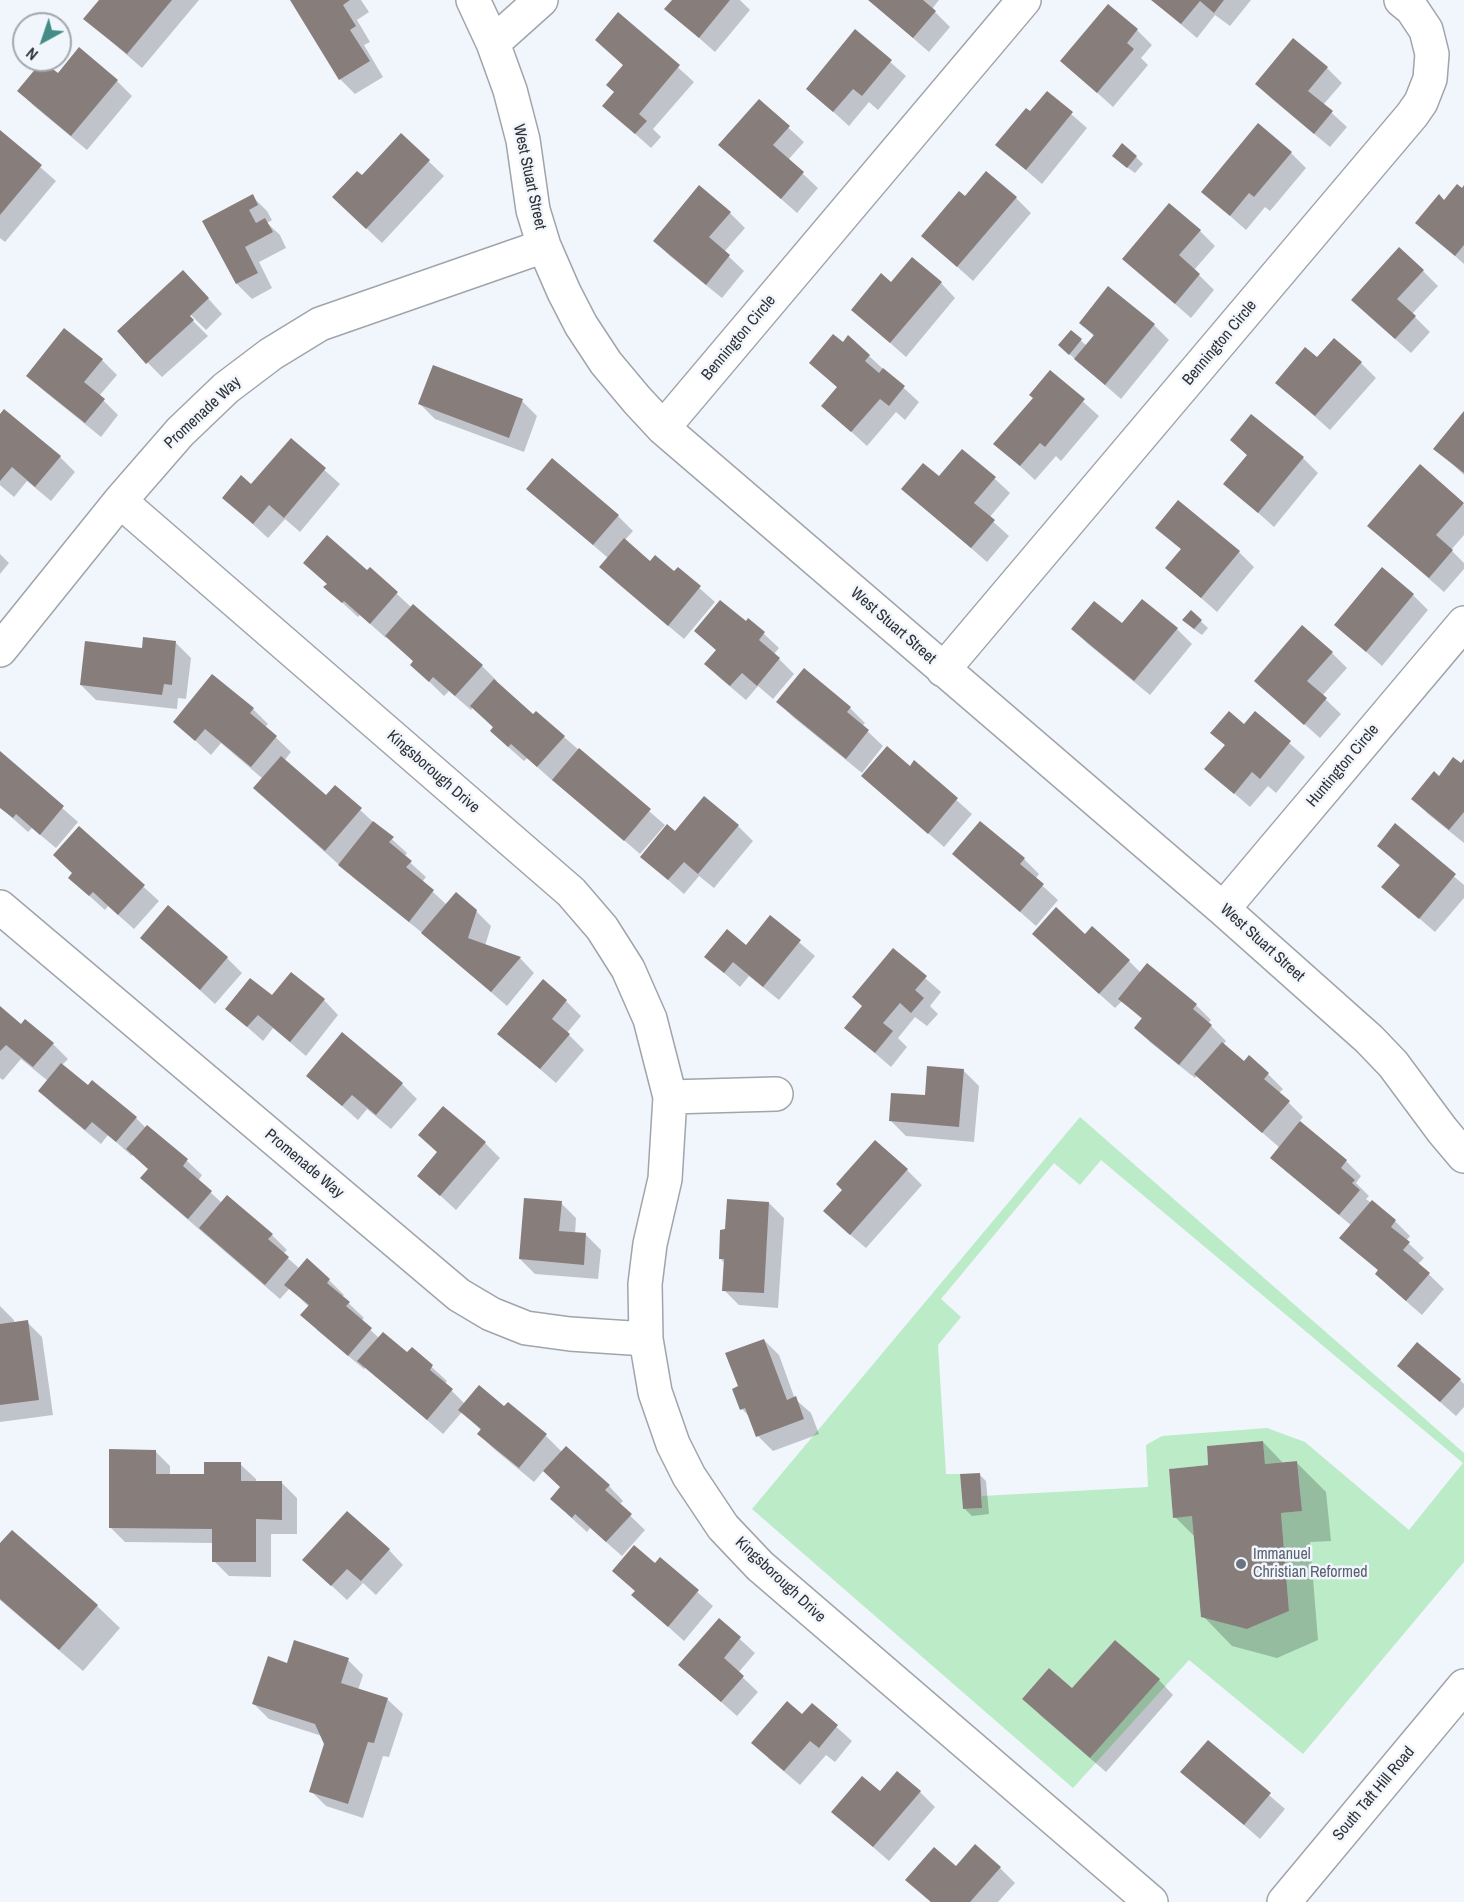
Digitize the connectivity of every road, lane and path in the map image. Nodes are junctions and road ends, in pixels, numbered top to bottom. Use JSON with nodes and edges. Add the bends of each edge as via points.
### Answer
{"nodes":[{"id":1,"x":472,"y":0,"type":"edge"},
{"id":2,"x":541,"y":0,"type":"edge"},
{"id":3,"x":1024,"y":0,"type":"edge"},
{"id":4,"x":1401,"y":0,"type":"edge"},
{"id":5,"x":493,"y":43,"type":"junction"},
{"id":6,"x":544,"y":246,"type":"junction"},
{"id":7,"x":663,"y":428,"type":"junction"},
{"id":8,"x":120,"y":501,"type":"junction"},
{"id":9,"x":1464,"y":623,"type":"edge"},
{"id":10,"x":0,"y":650,"type":"edge"},
{"id":11,"x":944,"y":669,"type":"junction"},
{"id":12,"x":0,"y":907,"type":"edge"},
{"id":13,"x":1223,"y":909,"type":"junction"},
{"id":14,"x":776,"y":1094,"type":"dead end"},
{"id":15,"x":670,"y":1096,"type":"junction"},
{"id":16,"x":1464,"y":1156,"type":"edge"},
{"id":17,"x":646,"y":1339,"type":"junction"},
{"id":18,"x":1464,"y":1686,"type":"edge"},
{"id":19,"x":1151,"y":1902,"type":"edge"},
{"id":20,"x":1284,"y":1902,"type":"edge"}],
"edges":[{"from":1,"to":5,"type":"street","name":"West Stuart Street"},
{"from":2,"to":5,"type":"street"},
{"from":3,"to":7,"type":"street","name":"Bennington Circle"},
{"from":4,"to":11,"type":"street","name":"Bennington Circle","via":[[1426,30],[1432,54],[1430,79],[1412,116]]},
{"from":5,"to":6,"type":"street","name":"West Stuart Street","via":[[523,140],[533,210]]},
{"from":6,"to":7,"type":"street","name":"West Stuart Street","via":[[568,300],[606,363]]},
{"from":6,"to":8,"type":"street","name":"Promenade Way","via":[[320,324],[226,388],[180,432]]},
{"from":7,"to":11,"type":"street","name":"West Stuart Street"},
{"from":8,"to":10,"type":"street","name":"Promenade Way"},
{"from":8,"to":15,"type":"street","name":"Kingsborough Drive","via":[[571,892],[602,928],[628,969],[650,1019]]},
{"from":9,"to":13,"type":"street","name":"Huntington Circle"},
{"from":11,"to":13,"type":"street","name":"West Stuart Street"},
{"from":12,"to":17,"type":"street","name":"Promenade Way","via":[[459,1295],[526,1328]]},
{"from":13,"to":16,"type":"street","name":"West Stuart Street","via":[[1369,1039]]},
{"from":14,"to":15,"type":"street"},
{"from":15,"to":17,"type":"street","name":"Kingsborough Drive","via":[[665,1179],[645,1284]]},
{"from":17,"to":19,"type":"street","name":"Kingsborough Drive","via":[[655,1392],[673,1444],[723,1527],[760,1566]]},
{"from":18,"to":20,"type":"street","name":"South Taft Hill Road"}]}
